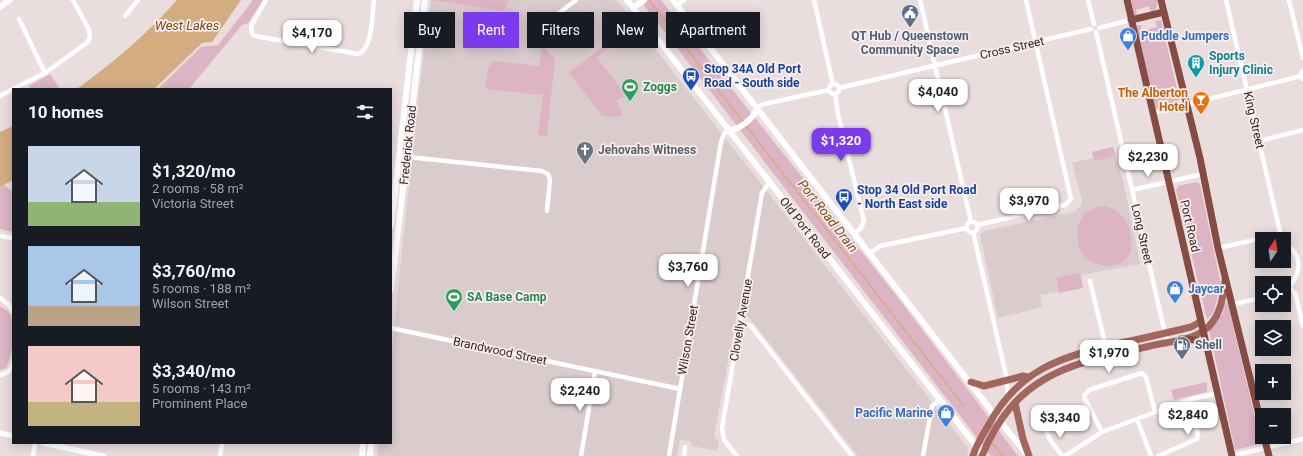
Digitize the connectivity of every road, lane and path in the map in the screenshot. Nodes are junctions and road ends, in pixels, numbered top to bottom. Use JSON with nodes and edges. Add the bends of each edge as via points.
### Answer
{"nodes":[{"id":1,"x":10,"y":0,"type":"edge"},
{"id":2,"x":73,"y":0,"type":"edge"},
{"id":3,"x":138,"y":0,"type":"edge"},
{"id":4,"x":266,"y":0,"type":"edge"},
{"id":5,"x":374,"y":0,"type":"edge"},
{"id":6,"x":417,"y":0,"type":"edge"},
{"id":7,"x":425,"y":0,"type":"edge"},
{"id":8,"x":576,"y":0,"type":"edge"},
{"id":9,"x":627,"y":0,"type":"edge"},
{"id":10,"x":684,"y":0,"type":"edge"},
{"id":11,"x":814,"y":0,"type":"edge"},
{"id":12,"x":920,"y":0,"type":"edge"},
{"id":13,"x":1026,"y":0,"type":"edge"},
{"id":14,"x":1088,"y":0,"type":"edge"},
{"id":15,"x":1127,"y":0,"type":"edge"},
{"id":16,"x":1161,"y":0,"type":"edge"},
{"id":17,"x":1226,"y":0,"type":"edge"},
{"id":18,"x":1289,"y":0,"type":"edge"},
{"id":19,"x":642,"y":1,"type":"edge"},
{"id":20,"x":675,"y":3,"type":"edge"},
{"id":21,"x":0,"y":7,"type":"edge"},
{"id":22,"x":634,"y":8,"type":"junction"},
{"id":23,"x":561,"y":12,"type":"edge"},
{"id":24,"x":1164,"y":12,"type":"junction"},
{"id":25,"x":125,"y":16,"type":"dead end"},
{"id":26,"x":19,"y":19,"type":"dead end"},
{"id":27,"x":1131,"y":20,"type":"junction"},
{"id":28,"x":1094,"y":24,"type":"junction"},
{"id":29,"x":1091,"y":29,"type":"junction"},
{"id":30,"x":1098,"y":30,"type":"junction"},
{"id":31,"x":1036,"y":42,"type":"junction"},
{"id":32,"x":1303,"y":58,"type":"edge"},
{"id":33,"x":935,"y":65,"type":"junction"},
{"id":34,"x":45,"y":73,"type":"junction"},
{"id":35,"x":1302,"y":75,"type":"edge"},
{"id":36,"x":833,"y":84,"type":"junction"},
{"id":37,"x":15,"y":88,"type":"edge"},
{"id":38,"x":839,"y":88,"type":"junction"},
{"id":39,"x":12,"y":90,"type":"edge"},
{"id":40,"x":829,"y":90,"type":"junction"},
{"id":41,"x":1247,"y":90,"type":"junction"},
{"id":42,"x":835,"y":94,"type":"junction"},
{"id":43,"x":0,"y":96,"type":"edge"},
{"id":44,"x":1187,"y":105,"type":"junction"},
{"id":45,"x":757,"y":108,"type":"junction"},
{"id":46,"x":1152,"y":113,"type":"junction"},
{"id":47,"x":728,"y":130,"type":"junction"},
{"id":48,"x":1303,"y":130,"type":"edge"},
{"id":49,"x":1259,"y":141,"type":"junction"},
{"id":50,"x":399,"y":156,"type":"junction"},
{"id":51,"x":406,"y":157,"type":"junction"},
{"id":52,"x":1203,"y":174,"type":"junction"},
{"id":53,"x":1168,"y":182,"type":"junction"},
{"id":54,"x":769,"y":183,"type":"junction"},
{"id":55,"x":1132,"y":190,"type":"junction"},
{"id":56,"x":547,"y":211,"type":"dead end"},
{"id":57,"x":392,"y":217,"type":"edge"},
{"id":58,"x":971,"y":222,"type":"junction"},
{"id":59,"x":978,"y":226,"type":"junction"},
{"id":60,"x":967,"y":228,"type":"junction"},
{"id":61,"x":973,"y":232,"type":"junction"},
{"id":62,"x":1280,"y":232,"type":"edge"},
{"id":63,"x":855,"y":234,"type":"junction"},
{"id":64,"x":0,"y":236,"type":"edge"},
{"id":65,"x":12,"y":238,"type":"edge"},
{"id":66,"x":1255,"y":240,"type":"edge"},
{"id":67,"x":1218,"y":248,"type":"junction"},
{"id":68,"x":1291,"y":248,"type":"edge"},
{"id":69,"x":870,"y":252,"type":"junction"},
{"id":70,"x":1300,"y":258,"type":"edge"},
{"id":71,"x":1225,"y":278,"type":"junction"},
{"id":72,"x":392,"y":281,"type":"edge"},
{"id":73,"x":1090,"y":281,"type":"dead end"},
{"id":74,"x":1291,"y":286,"type":"edge"},
{"id":75,"x":1291,"y":289,"type":"edge"},
{"id":76,"x":0,"y":298,"type":"edge"},
{"id":77,"x":1255,"y":299,"type":"edge"},
{"id":78,"x":1233,"y":304,"type":"junction"},
{"id":79,"x":12,"y":310,"type":"edge"},
{"id":80,"x":740,"y":322,"type":"junction"},
{"id":81,"x":1200,"y":322,"type":"junction"},
{"id":82,"x":1303,"y":326,"type":"edge"},
{"id":83,"x":392,"y":328,"type":"edge"},
{"id":84,"x":1203,"y":331,"type":"junction"},
{"id":85,"x":1165,"y":333,"type":"junction"},
{"id":86,"x":1181,"y":339,"type":"junction"},
{"id":87,"x":1167,"y":342,"type":"junction"},
{"id":88,"x":1105,"y":347,"type":"junction"},
{"id":89,"x":1206,"y":348,"type":"junction"},
{"id":90,"x":1108,"y":356,"type":"junction"},
{"id":91,"x":12,"y":367,"type":"edge"},
{"id":92,"x":594,"y":372,"type":"junction"},
{"id":93,"x":0,"y":375,"type":"edge"},
{"id":94,"x":1028,"y":377,"type":"junction"},
{"id":95,"x":1005,"y":380,"type":"junction"},
{"id":96,"x":971,"y":382,"type":"junction"},
{"id":97,"x":680,"y":389,"type":"junction"},
{"id":98,"x":1218,"y":393,"type":"junction"},
{"id":99,"x":1008,"y":395,"type":"junction"},
{"id":100,"x":940,"y":400,"type":"junction"},
{"id":101,"x":1188,"y":400,"type":"junction"},
{"id":102,"x":1015,"y":403,"type":"junction"},
{"id":103,"x":1258,"y":408,"type":"edge"},
{"id":104,"x":1155,"y":412,"type":"junction"},
{"id":105,"x":994,"y":414,"type":"junction"},
{"id":106,"x":1137,"y":418,"type":"junction"},
{"id":107,"x":1000,"y":421,"type":"junction"},
{"id":108,"x":1046,"y":429,"type":"dead end"},
{"id":109,"x":1102,"y":432,"type":"junction"},
{"id":110,"x":0,"y":433,"type":"edge"},
{"id":111,"x":12,"y":436,"type":"edge"},
{"id":112,"x":1303,"y":439,"type":"edge"},
{"id":113,"x":35,"y":444,"type":"edge"},
{"id":114,"x":222,"y":444,"type":"edge"},
{"id":115,"x":364,"y":444,"type":"edge"},
{"id":116,"x":371,"y":444,"type":"edge"},
{"id":117,"x":1266,"y":444,"type":"edge"},
{"id":118,"x":58,"y":445,"type":"edge"},
{"id":119,"x":976,"y":446,"type":"junction"},
{"id":120,"x":1267,"y":447,"type":"junction"},
{"id":121,"x":685,"y":448,"type":"dead end"},
{"id":122,"x":32,"y":456,"type":"edge"},
{"id":123,"x":103,"y":456,"type":"edge"},
{"id":124,"x":220,"y":456,"type":"edge"},
{"id":125,"x":362,"y":456,"type":"edge"},
{"id":126,"x":370,"y":456,"type":"edge"},
{"id":127,"x":581,"y":456,"type":"edge"},
{"id":128,"x":669,"y":456,"type":"edge"},
{"id":129,"x":684,"y":456,"type":"edge"},
{"id":130,"x":737,"y":456,"type":"edge"},
{"id":131,"x":852,"y":456,"type":"edge"},
{"id":132,"x":923,"y":456,"type":"edge"},
{"id":133,"x":973,"y":456,"type":"edge"},
{"id":134,"x":983,"y":456,"type":"edge"},
{"id":135,"x":1029,"y":456,"type":"edge"},
{"id":136,"x":1062,"y":456,"type":"edge"},
{"id":137,"x":1066,"y":456,"type":"edge"},
{"id":138,"x":1151,"y":456,"type":"edge"},
{"id":139,"x":1158,"y":456,"type":"edge"},
{"id":140,"x":1232,"y":456,"type":"edge"},
{"id":141,"x":1269,"y":456,"type":"edge"}],
"edges":[{"from":1,"to":21,"type":"street"},
{"from":2,"to":34,"type":"street","via":[[89,30],[89,39],[85,45]]},
{"from":3,"to":25,"type":"street"},
{"from":4,"to":5,"type":"street","via":[[250,26],[255,36],[358,54],[365,50],[368,44]]},
{"from":6,"to":50,"type":"main road","name":"Frederick Road"},
{"from":7,"to":51,"type":"main road","name":"Frederick Road"},
{"from":8,"to":23,"type":"street"},
{"from":9,"to":22,"type":"main road","name":"Old Port Road"},
{"from":10,"to":20,"type":"street"},
{"from":11,"to":36,"type":"street"},
{"from":12,"to":33,"type":"street"},
{"from":13,"to":31,"type":"street"},
{"from":14,"to":28,"type":"street"},
{"from":15,"to":27,"type":"highway","name":"Port Road"},
{"from":16,"to":24,"type":"highway","name":"Port Road"},
{"from":17,"to":41,"type":"street","name":"King Street"},
{"from":18,"to":32,"type":"street"},
{"from":19,"to":22,"type":"main road"},
{"from":20,"to":45,"type":"main road"},
{"from":22,"to":47,"type":"main road","name":"Old Port Road"},
{"from":24,"to":27,"type":"highway"},
{"from":24,"to":44,"type":"highway","name":"Port Road"},
{"from":26,"to":34,"type":"street"},
{"from":27,"to":30,"type":"street"},
{"from":27,"to":46,"type":"highway","name":"Port Road"},
{"from":28,"to":29,"type":"street"},
{"from":28,"to":30,"type":"street"},
{"from":29,"to":30,"type":"street"},
{"from":29,"to":31,"type":"street","name":"Cross Street"},
{"from":30,"to":55,"type":"street","name":"Long Street"},
{"from":31,"to":33,"type":"street","name":"Cross Street"},
{"from":31,"to":59,"type":"street","via":[[1071,197],[1070,202]]},
{"from":33,"to":38,"type":"street","name":"Cross Street"},
{"from":33,"to":58,"type":"street"},
{"from":34,"to":37,"type":"street"},
{"from":35,"to":41,"type":"street"},
{"from":36,"to":38,"type":"street"},
{"from":36,"to":40,"type":"street"},
{"from":38,"to":42,"type":"street"},
{"from":39,"to":43,"type":"street"},
{"from":40,"to":42,"type":"street"},
{"from":40,"to":45,"type":"street","via":[[764,104]]},
{"from":41,"to":44,"type":"street"},
{"from":41,"to":49,"type":"street","name":"King Street"},
{"from":42,"to":63,"type":"street","via":[[864,221]]},
{"from":44,"to":46,"type":"street"},
{"from":44,"to":52,"type":"highway","name":"Port Road"},
{"from":45,"to":47,"type":"main road","via":[[755,115],[737,129]]},
{"from":45,"to":63,"type":"main road"},
{"from":46,"to":53,"type":"highway","name":"Port Road"},
{"from":47,"to":54,"type":"main road","name":"Old Port Road"},
{"from":47,"to":97,"type":"street","name":"Wilson Street","via":[[721,142]]},
{"from":48,"to":49,"type":"street"},
{"from":49,"to":62,"type":"street","name":"King Street"},
{"from":50,"to":51,"type":"street"},
{"from":50,"to":57,"type":"main road","name":"Frederick Road"},
{"from":51,"to":56,"type":"street","via":[[542,171],[548,174],[550,180]]},
{"from":51,"to":72,"type":"main road","name":"Frederick Road"},
{"from":52,"to":53,"type":"street"},
{"from":52,"to":67,"type":"highway","name":"Port Road"},
{"from":53,"to":55,"type":"street"},
{"from":53,"to":81,"type":"highway","name":"Port Road"},
{"from":54,"to":80,"type":"street","name":"Clovelly Avenue","via":[[762,193]]},
{"from":54,"to":100,"type":"main road","name":"Old Port Road"},
{"from":55,"to":85,"type":"street","name":"Long Street"},
{"from":58,"to":59,"type":"street"},
{"from":58,"to":60,"type":"street"},
{"from":59,"to":61,"type":"street"},
{"from":60,"to":61,"type":"street"},
{"from":60,"to":69,"type":"street","via":[[880,246]]},
{"from":61,"to":95,"type":"street"},
{"from":63,"to":69,"type":"main road"},
{"from":64,"to":65,"type":"street"},
{"from":66,"to":67,"type":"street"},
{"from":67,"to":71,"type":"highway","name":"Port Road"},
{"from":68,"to":70,"type":"street"},
{"from":69,"to":96,"type":"main road"},
{"from":70,"to":74,"type":"street","via":[[1298,272]]},
{"from":71,"to":78,"type":"highway","name":"Port Road"},
{"from":71,"to":84,"type":"main road","via":[[1217,313]]},
{"from":73,"to":88,"type":"street"},
{"from":75,"to":82,"type":"street","via":[[1295,293]]},
{"from":76,"to":79,"type":"street"},
{"from":77,"to":78,"type":"street"},
{"from":78,"to":103,"type":"highway","name":"Port Road"},
{"from":80,"to":130,"type":"street","name":"Clovelly Avenue","via":[[722,434]]},
{"from":80,"to":131,"type":"street","via":[[751,326]]},
{"from":81,"to":84,"type":"highway","name":"Port Road"},
{"from":81,"to":85,"type":"main road","via":[[1194,326]]},
{"from":83,"to":92,"type":"street","name":"Brandwood Street"},
{"from":84,"to":86,"type":"main road"},
{"from":84,"to":89,"type":"highway","name":"Port Road"},
{"from":85,"to":87,"type":"street","name":"Long Street"},
{"from":85,"to":88,"type":"main road"},
{"from":86,"to":87,"type":"main road"},
{"from":86,"to":89,"type":"highway","via":[[1196,340]]},
{"from":87,"to":90,"type":"main road"},
{"from":88,"to":90,"type":"street"},
{"from":88,"to":94,"type":"main road","via":[[1052,362]]},
{"from":89,"to":98,"type":"highway","name":"Port Road"},
{"from":90,"to":102,"type":"main road","via":[[1057,371],[1034,386]]},
{"from":91,"to":93,"type":"street"},
{"from":92,"to":97,"type":"street","name":"Brandwood Street"},
{"from":92,"to":127,"type":"street"},
{"from":94,"to":95,"type":"main road"},
{"from":94,"to":99,"type":"main road"},
{"from":95,"to":96,"type":"main road","via":[[981,386]]},
{"from":95,"to":99,"type":"street"},
{"from":96,"to":105,"type":"main road"},
{"from":97,"to":128,"type":"street","name":"Wilson Street"},
{"from":98,"to":101,"type":"street"},
{"from":98,"to":140,"type":"highway","name":"Port Road"},
{"from":99,"to":105,"type":"main road"},
{"from":100,"to":119,"type":"main road","name":"Old Port Road"},
{"from":100,"to":132,"type":"street","via":[[932,406]]},
{"from":101,"to":104,"type":"street"},
{"from":101,"to":139,"type":"street","via":[[1198,434],[1197,439]]},
{"from":102,"to":107,"type":"main road"},
{"from":102,"to":135,"type":"main road"},
{"from":104,"to":106,"type":"street"},
{"from":104,"to":109,"type":"street","via":[[1146,377],[1142,373],[1089,390],[1084,396]]},
{"from":105,"to":107,"type":"main road"},
{"from":105,"to":119,"type":"main road"},
{"from":106,"to":109,"type":"street"},
{"from":106,"to":138,"type":"street"},
{"from":107,"to":134,"type":"main road"},
{"from":107,"to":135,"type":"main road"},
{"from":108,"to":136,"type":"street","via":[[1049,438]]},
{"from":109,"to":137,"type":"street"},
{"from":110,"to":111,"type":"street"},
{"from":112,"to":120,"type":"street"},
{"from":113,"to":122,"type":"street"},
{"from":114,"to":124,"type":"street"},
{"from":115,"to":125,"type":"main road"},
{"from":116,"to":126,"type":"main road"},
{"from":117,"to":120,"type":"highway"},
{"from":118,"to":123,"type":"street"},
{"from":119,"to":133,"type":"main road"},
{"from":119,"to":134,"type":"main road","name":"Old Port Road"},
{"from":120,"to":140,"type":"street"},
{"from":120,"to":141,"type":"highway"},
{"from":121,"to":129,"type":"street"}]}
